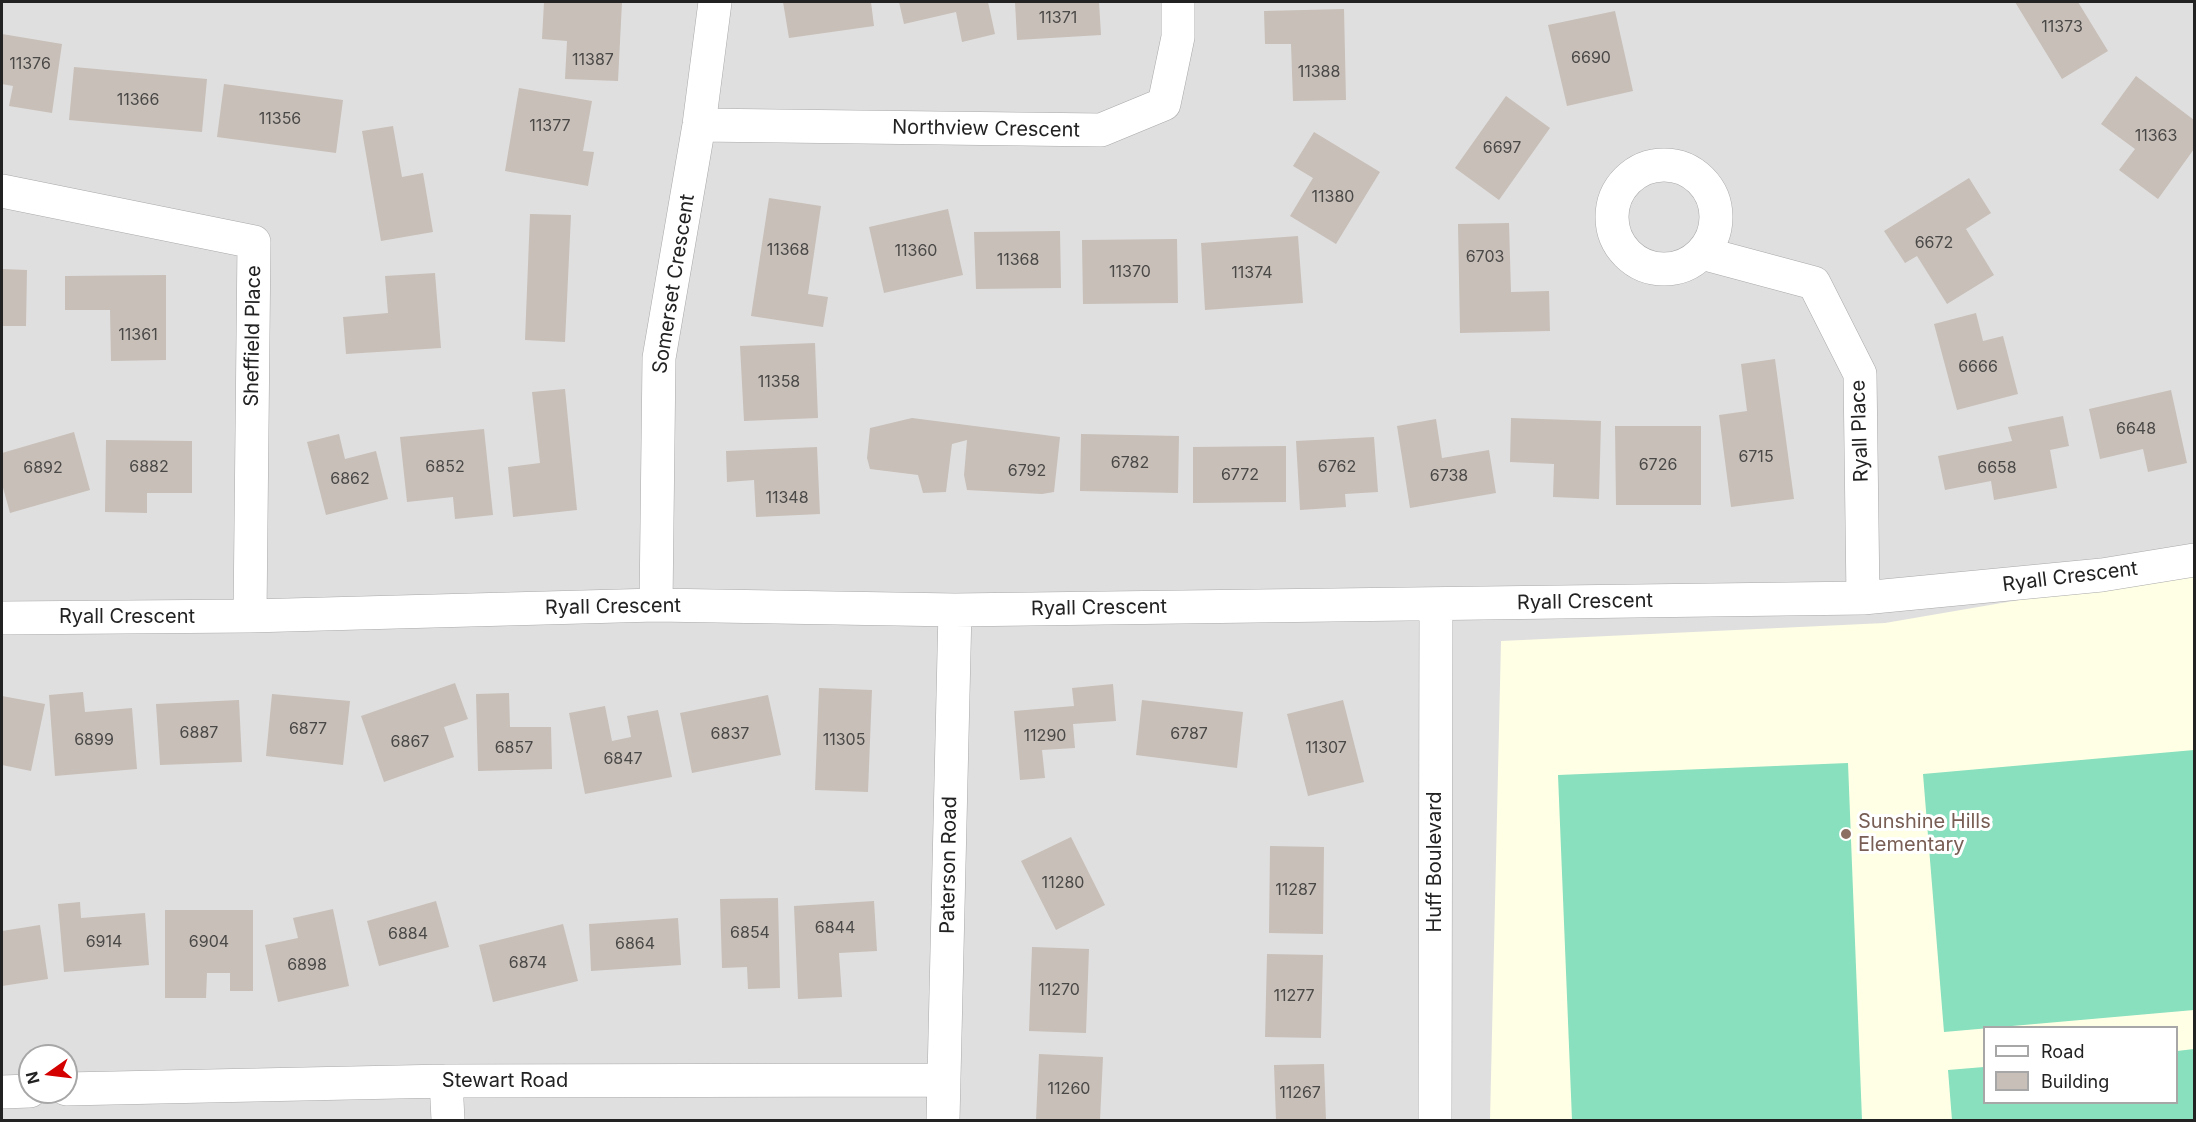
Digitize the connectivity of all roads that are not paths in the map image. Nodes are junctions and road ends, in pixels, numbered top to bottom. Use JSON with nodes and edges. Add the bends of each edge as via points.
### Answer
{"nodes":[{"id":1,"x":715,"y":2,"type":"edge"},
{"id":2,"x":1178,"y":2,"type":"edge"},
{"id":3,"x":699,"y":125,"type":"junction"},
{"id":4,"x":2,"y":191,"type":"edge"},
{"id":5,"x":1702,"y":253,"type":"dead end"},
{"id":6,"x":2194,"y":560,"type":"edge"},
{"id":7,"x":1863,"y":598,"type":"junction"},
{"id":8,"x":1436,"y":604,"type":"junction"},
{"id":9,"x":656,"y":605,"type":"junction"},
{"id":10,"x":955,"y":610,"type":"junction"},
{"id":11,"x":250,"y":616,"type":"junction"},
{"id":12,"x":2,"y":618,"type":"edge"},
{"id":13,"x":944,"y":1080,"type":"junction"},
{"id":14,"x":446,"y":1081,"type":"junction"},
{"id":15,"x":78,"y":1089,"type":"edge"},
{"id":16,"x":18,"y":1091,"type":"edge"},
{"id":17,"x":2,"y":1092,"type":"edge"},
{"id":18,"x":448,"y":1120,"type":"edge"},
{"id":19,"x":943,"y":1120,"type":"edge"},
{"id":20,"x":1435,"y":1120,"type":"edge"}],
"edges":[{"from":1,"to":3,"type":"street","name":"Somerset Crescent"},
{"from":2,"to":3,"type":"street","name":"Northview Crescent","via":[[1178,37],[1164,104],[1101,130]]},
{"from":3,"to":9,"type":"street","name":"Somerset Crescent","via":[[659,358]]},
{"from":4,"to":11,"type":"street","name":"Sheffield Place","via":[[254,242]]},
{"from":5,"to":7,"type":"street","name":"Ryall Place","via":[[1814,283],[1860,374]]},
{"from":6,"to":7,"type":"street","name":"Ryall Crescent","via":[[2102,575]]},
{"from":7,"to":8,"type":"street","name":"Ryall Crescent"},
{"from":8,"to":10,"type":"street","name":"Ryall Crescent"},
{"from":8,"to":20,"type":"street","name":"Huff Boulevard"},
{"from":9,"to":10,"type":"street","name":"Ryall Crescent"},
{"from":9,"to":11,"type":"street","name":"Ryall Crescent"},
{"from":10,"to":13,"type":"street","name":"Paterson Road"},
{"from":11,"to":12,"type":"street","name":"Ryall Crescent"},
{"from":13,"to":14,"type":"street","name":"Stewart Road"},
{"from":13,"to":19,"type":"street","name":"Paterson Road"},
{"from":14,"to":15,"type":"street","name":"Stewart Road"},
{"from":14,"to":18,"type":"street"},
{"from":16,"to":17,"type":"street"}]}
